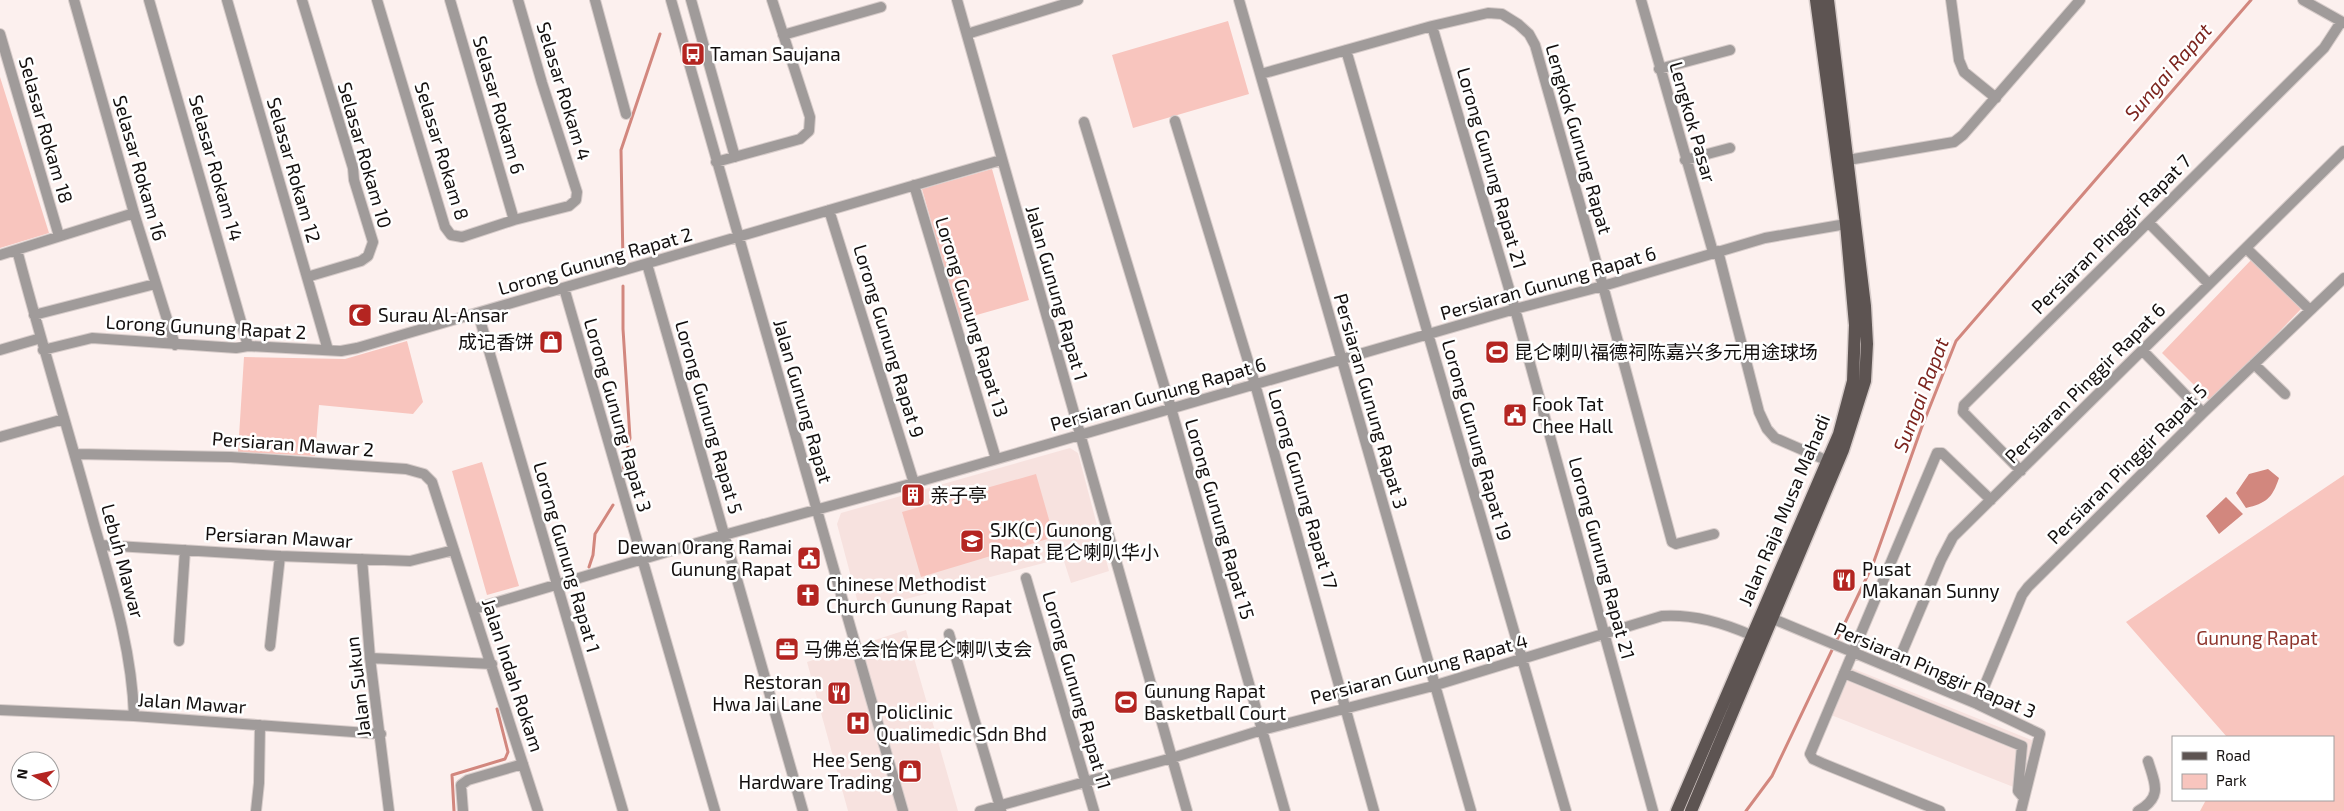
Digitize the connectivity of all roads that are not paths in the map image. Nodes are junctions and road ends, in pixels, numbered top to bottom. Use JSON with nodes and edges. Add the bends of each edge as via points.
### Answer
{"nodes":[{"id":1,"x":74,"y":0,"type":"edge"},
{"id":2,"x":148,"y":0,"type":"edge"},
{"id":3,"x":227,"y":0,"type":"edge"},
{"id":4,"x":302,"y":0,"type":"edge"},
{"id":5,"x":377,"y":0,"type":"edge"},
{"id":6,"x":450,"y":0,"type":"edge"},
{"id":7,"x":518,"y":0,"type":"edge"},
{"id":8,"x":595,"y":0,"type":"edge"},
{"id":9,"x":671,"y":0,"type":"edge"},
{"id":10,"x":691,"y":0,"type":"edge"},
{"id":11,"x":772,"y":0,"type":"edge"},
{"id":12,"x":957,"y":0,"type":"edge"},
{"id":13,"x":1078,"y":0,"type":"edge"},
{"id":14,"x":1240,"y":0,"type":"edge"},
{"id":15,"x":1641,"y":0,"type":"edge"},
{"id":16,"x":1816,"y":0,"type":"edge"},
{"id":17,"x":1828,"y":0,"type":"edge"},
{"id":18,"x":1951,"y":0,"type":"edge"},
{"id":19,"x":2080,"y":0,"type":"edge"},
{"id":20,"x":2303,"y":0,"type":"edge"},
{"id":21,"x":881,"y":8,"type":"dead end"},
{"id":22,"x":2343,"y":22,"type":"edge"},
{"id":23,"x":1432,"y":26,"type":"junction"},
{"id":24,"x":0,"y":34,"type":"edge"},
{"id":25,"x":967,"y":34,"type":"junction"},
{"id":26,"x":783,"y":35,"type":"junction"},
{"id":27,"x":2,"y":49,"type":"edge"},
{"id":28,"x":1346,"y":50,"type":"junction"},
{"id":29,"x":1730,"y":50,"type":"dead end"},
{"id":30,"x":1659,"y":69,"type":"junction"},
{"id":31,"x":1261,"y":74,"type":"junction"},
{"id":32,"x":1996,"y":98,"type":"junction"},
{"id":33,"x":626,"y":114,"type":"dead end"},
{"id":34,"x":1175,"y":121,"type":"dead end"},
{"id":35,"x":1084,"y":122,"type":"dead end"},
{"id":36,"x":1730,"y":148,"type":"dead end"},
{"id":37,"x":736,"y":157,"type":"junction"},
{"id":38,"x":2342,"y":158,"type":"edge"},
{"id":39,"x":1001,"y":160,"type":"junction"},
{"id":40,"x":1685,"y":160,"type":"junction"},
{"id":41,"x":1843,"y":161,"type":"junction"},
{"id":42,"x":716,"y":162,"type":"junction"},
{"id":43,"x":914,"y":185,"type":"junction"},
{"id":44,"x":577,"y":192,"type":"joint"},
{"id":45,"x":830,"y":210,"type":"junction"},
{"id":46,"x":134,"y":214,"type":"junction"},
{"id":47,"x":514,"y":220,"type":"junction"},
{"id":48,"x":1850,"y":223,"type":"junction"},
{"id":49,"x":2149,"y":223,"type":"junction"},
{"id":50,"x":59,"y":236,"type":"junction"},
{"id":51,"x":737,"y":237,"type":"junction"},
{"id":52,"x":2246,"y":248,"type":"junction"},
{"id":53,"x":16,"y":250,"type":"junction"},
{"id":54,"x":1716,"y":252,"type":"junction"},
{"id":55,"x":0,"y":255,"type":"edge"},
{"id":56,"x":647,"y":264,"type":"junction"},
{"id":57,"x":306,"y":277,"type":"junction"},
{"id":58,"x":2344,"y":278,"type":"edge"},
{"id":59,"x":155,"y":284,"type":"junction"},
{"id":60,"x":2209,"y":284,"type":"junction"},
{"id":61,"x":1603,"y":286,"type":"junction"},
{"id":62,"x":564,"y":288,"type":"junction"},
{"id":63,"x":1515,"y":309,"type":"junction"},
{"id":64,"x":2310,"y":310,"type":"junction"},
{"id":65,"x":478,"y":313,"type":"junction"},
{"id":66,"x":34,"y":316,"type":"junction"},
{"id":67,"x":1429,"y":335,"type":"junction"},
{"id":68,"x":41,"y":338,"type":"junction"},
{"id":69,"x":175,"y":345,"type":"junction"},
{"id":70,"x":248,"y":346,"type":"junction"},
{"id":71,"x":0,"y":350,"type":"edge"},
{"id":72,"x":44,"y":350,"type":"junction"},
{"id":73,"x":328,"y":350,"type":"junction"},
{"id":74,"x":2143,"y":351,"type":"junction"},
{"id":75,"x":1341,"y":359,"type":"junction"},
{"id":76,"x":2254,"y":364,"type":"junction"},
{"id":77,"x":1255,"y":384,"type":"junction"},
{"id":78,"x":2285,"y":394,"type":"dead end"},
{"id":79,"x":1171,"y":408,"type":"junction"},
{"id":80,"x":2203,"y":413,"type":"junction"},
{"id":81,"x":64,"y":418,"type":"junction"},
{"id":82,"x":1080,"y":435,"type":"junction"},
{"id":83,"x":0,"y":437,"type":"edge"},
{"id":84,"x":76,"y":454,"type":"junction"},
{"id":85,"x":996,"y":459,"type":"junction"},
{"id":86,"x":1828,"y":461,"type":"junction"},
{"id":87,"x":2021,"y":471,"type":"junction"},
{"id":88,"x":914,"y":483,"type":"junction"},
{"id":89,"x":1991,"y":500,"type":"junction"},
{"id":90,"x":817,"y":510,"type":"junction"},
{"id":91,"x":1714,"y":534,"type":"dead end"},
{"id":92,"x":724,"y":535,"type":"junction"},
{"id":93,"x":100,"y":545,"type":"junction"},
{"id":94,"x":185,"y":550,"type":"junction"},
{"id":95,"x":454,"y":550,"type":"junction"},
{"id":96,"x":280,"y":556,"type":"junction"},
{"id":97,"x":362,"y":559,"type":"junction"},
{"id":98,"x":641,"y":560,"type":"junction"},
{"id":99,"x":1026,"y":578,"type":"dead end"},
{"id":100,"x":557,"y":585,"type":"junction"},
{"id":101,"x":1773,"y":587,"type":"junction"},
{"id":102,"x":474,"y":609,"type":"junction"},
{"id":103,"x":1771,"y":618,"type":"junction"},
{"id":104,"x":949,"y":634,"type":"dead end"},
{"id":105,"x":1752,"y":634,"type":"junction"},
{"id":106,"x":1605,"y":635,"type":"junction"},
{"id":107,"x":179,"y":641,"type":"dead end"},
{"id":108,"x":270,"y":646,"type":"dead end"},
{"id":109,"x":1853,"y":653,"type":"junction"},
{"id":110,"x":370,"y":658,"type":"junction"},
{"id":111,"x":1522,"y":659,"type":"junction"},
{"id":112,"x":492,"y":664,"type":"junction"},
{"id":113,"x":1895,"y":670,"type":"junction"},
{"id":114,"x":1844,"y":673,"type":"junction"},
{"id":115,"x":1433,"y":686,"type":"junction"},
{"id":116,"x":1977,"y":704,"type":"junction"},
{"id":117,"x":1346,"y":708,"type":"junction"},
{"id":118,"x":0,"y":710,"type":"edge"},
{"id":119,"x":134,"y":716,"type":"junction"},
{"id":120,"x":260,"y":725,"type":"junction"},
{"id":121,"x":1262,"y":730,"type":"junction"},
{"id":122,"x":381,"y":734,"type":"junction"},
{"id":123,"x":1172,"y":758,"type":"junction"},
{"id":124,"x":2148,"y":761,"type":"dead end"},
{"id":125,"x":523,"y":764,"type":"junction"},
{"id":126,"x":1086,"y":782,"type":"junction"},
{"id":127,"x":2024,"y":798,"type":"junction"},
{"id":128,"x":1000,"y":808,"type":"edge"},
{"id":129,"x":256,"y":811,"type":"edge"},
{"id":130,"x":389,"y":811,"type":"edge"},
{"id":131,"x":463,"y":811,"type":"edge"},
{"id":132,"x":538,"y":811,"type":"edge"},
{"id":133,"x":623,"y":811,"type":"edge"},
{"id":134,"x":715,"y":811,"type":"edge"},
{"id":135,"x":803,"y":811,"type":"edge"},
{"id":136,"x":903,"y":811,"type":"edge"},
{"id":137,"x":980,"y":811,"type":"edge"},
{"id":138,"x":1094,"y":811,"type":"edge"},
{"id":139,"x":1187,"y":811,"type":"edge"},
{"id":140,"x":1286,"y":811,"type":"edge"},
{"id":141,"x":1374,"y":811,"type":"edge"},
{"id":142,"x":1471,"y":811,"type":"edge"},
{"id":143,"x":1566,"y":811,"type":"edge"},
{"id":144,"x":1653,"y":811,"type":"edge"},
{"id":145,"x":1677,"y":811,"type":"edge"},
{"id":146,"x":1691,"y":811,"type":"edge"},
{"id":147,"x":1940,"y":811,"type":"edge"},
{"id":148,"x":2021,"y":811,"type":"edge"},
{"id":149,"x":2138,"y":811,"type":"edge"}],
"edges":[{"from":1,"to":46,"type":"street","name":"Selasar Rokam 16"},
{"from":2,"to":70,"type":"street","name":"Selasar Rokam 14"},
{"from":3,"to":57,"type":"street","name":"Selasar Rokam 12"},
{"from":4,"to":57,"type":"street","name":"Selasar Rokam 10","via":[[373,242],[368,256],[361,261]]},
{"from":5,"to":47,"type":"street","name":"Selasar Rokam 8","via":[[445,227],[451,235],[462,237]]},
{"from":6,"to":47,"type":"street","name":"Selasar Rokam 6"},
{"from":7,"to":44,"type":"street","name":"Selasar Rokam 4"},
{"from":8,"to":33,"type":"street"},
{"from":9,"to":42,"type":"street","name":"Jalan Gunung Rapat"},
{"from":10,"to":37,"type":"street"},
{"from":11,"to":26,"type":"street"},
{"from":12,"to":25,"type":"street","name":"Jalan Gunung Rapat 1"},
{"from":13,"to":25,"type":"street"},
{"from":14,"to":31,"type":"street","name":"Persiaran Gunung Rapat 3"},
{"from":15,"to":30,"type":"street","name":"Lengkok Pasar"},
{"from":16,"to":41,"type":"main road","name":"Jalan Raja Musa Mahadi"},
{"from":17,"to":41,"type":"main road","name":"Jalan Raja Musa Mahadi"},
{"from":18,"to":32,"type":"street","via":[[1959,60],[1964,72]]},
{"from":19,"to":32,"type":"street"},
{"from":20,"to":22,"type":"street"},
{"from":21,"to":26,"type":"street"},
{"from":22,"to":49,"type":"street","name":"Persiaran Pinggir Rapat 7","via":[[2324,48]]},
{"from":23,"to":28,"type":"street","name":"Lengkok Gunung Rapat"},
{"from":23,"to":61,"type":"street","name":"Lengkok Gunung Rapat","via":[[1488,13],[1502,14],[1529,34]]},
{"from":23,"to":63,"type":"street","name":"Lorong Gunung Rapat 21"},
{"from":24,"to":27,"type":"street","name":"Selasar Rokam 18"},
{"from":25,"to":39,"type":"street","name":"Jalan Gunung Rapat 1"},
{"from":26,"to":37,"type":"street","via":[[810,117],[810,131],[800,139]]},
{"from":27,"to":50,"type":"street","name":"Selasar Rokam 18"},
{"from":28,"to":31,"type":"street","name":"Lengkok Gunung Rapat"},
{"from":28,"to":67,"type":"street","name":"Lorong Gunung Rapat 19"},
{"from":29,"to":30,"type":"street"},
{"from":30,"to":40,"type":"street","name":"Lengkok Pasar"},
{"from":31,"to":75,"type":"street","name":"Persiaran Gunung Rapat 3"},
{"from":32,"to":41,"type":"street","via":[[1954,142]]},
{"from":34,"to":77,"type":"street","name":"Lorong Gunung Rapat 17"},
{"from":35,"to":79,"type":"street","name":"Lorong Gunung Rapat 15"},
{"from":36,"to":40,"type":"street"},
{"from":37,"to":42,"type":"street"},
{"from":38,"to":52,"type":"street","name":"Persiaran Pinggir Rapat 6"},
{"from":39,"to":43,"type":"street","name":"Lorong Gunung Rapat 2"},
{"from":39,"to":82,"type":"street","name":"Jalan Gunung Rapat 1"},
{"from":40,"to":54,"type":"street","name":"Lengkok Pasar"},
{"from":41,"to":48,"type":"main road","name":"Jalan Raja Musa Mahadi"},
{"from":42,"to":51,"type":"street","name":"Jalan Gunung Rapat"},
{"from":43,"to":45,"type":"street","name":"Lorong Gunung Rapat 2"},
{"from":43,"to":85,"type":"street","name":"Lorong Gunung Rapat 13"},
{"from":44,"to":47,"type":"street","name":"Selasar Rokam 8","via":[[576,200],[569,206]]},
{"from":45,"to":51,"type":"street","name":"Lorong Gunung Rapat 2"},
{"from":45,"to":88,"type":"street","name":"Lorong Gunung Rapat 9"},
{"from":46,"to":50,"type":"street"},
{"from":46,"to":59,"type":"street","name":"Selasar Rokam 16"},
{"from":48,"to":54,"type":"street","name":"Persiaran Gunung Rapat 6","via":[[1765,238]]},
{"from":48,"to":86,"type":"main road","name":"Jalan Raja Musa Mahadi","via":[[1855,325],[1853,381]]},
{"from":48,"to":103,"type":"main road","name":"Jalan Raja Musa Mahadi","via":[[1865,306],[1865,382],[1838,465]]},
{"from":49,"to":60,"type":"street"},
{"from":49,"to":87,"type":"street","name":"Persiaran Pinggir Rapat 7","via":[[1964,405],[1964,412]]},
{"from":50,"to":53,"type":"street"},
{"from":51,"to":56,"type":"street","name":"Lorong Gunung Rapat 2"},
{"from":51,"to":90,"type":"street","name":"Jalan Gunung Rapat"},
{"from":52,"to":60,"type":"street","name":"Persiaran Pinggir Rapat 6"},
{"from":52,"to":64,"type":"street"},
{"from":53,"to":55,"type":"street"},
{"from":53,"to":66,"type":"street","name":"Lebuh Mawar"},
{"from":54,"to":61,"type":"street","name":"Persiaran Gunung Rapat 6"},
{"from":54,"to":86,"type":"street","name":"Lengkok Pasar","via":[[1759,412],[1767,428],[1774,438]]},
{"from":56,"to":62,"type":"street","name":"Lorong Gunung Rapat 2"},
{"from":56,"to":92,"type":"street","name":"Lorong Gunung Rapat 5"},
{"from":57,"to":73,"type":"street","name":"Selasar Rokam 12"},
{"from":58,"to":64,"type":"street","name":"Persiaran Pinggir Rapat 5"},
{"from":59,"to":66,"type":"street"},
{"from":59,"to":69,"type":"street","name":"Selasar Rokam 16"},
{"from":60,"to":74,"type":"street","name":"Persiaran Pinggir Rapat 6"},
{"from":61,"to":63,"type":"street","name":"Persiaran Gunung Rapat 6"},
{"from":61,"to":91,"type":"street","name":"Lengkok Gunung Rapat","via":[[1672,542],[1676,544]]},
{"from":62,"to":65,"type":"street","name":"Lorong Gunung Rapat 2"},
{"from":62,"to":98,"type":"street","name":"Lorong Gunung Rapat 3"},
{"from":63,"to":67,"type":"street","name":"Persiaran Gunung Rapat 6"},
{"from":63,"to":106,"type":"street","name":"Lorong Gunung Rapat 21"},
{"from":64,"to":76,"type":"street","name":"Persiaran Pinggir Rapat 5"},
{"from":65,"to":73,"type":"street","name":"Lorong Gunung Rapat 2","via":[[357,348]]},
{"from":65,"to":100,"type":"street","name":"Lorong Gunung Rapat 1"},
{"from":66,"to":68,"type":"street","name":"Lebuh Mawar"},
{"from":67,"to":75,"type":"street","name":"Persiaran Gunung Rapat 6"},
{"from":67,"to":111,"type":"street","name":"Lorong Gunung Rapat 19"},
{"from":68,"to":71,"type":"street"},
{"from":68,"to":72,"type":"street","name":"Lebuh Mawar"},
{"from":69,"to":70,"type":"street","name":"Lorong Gunung Rapat 2"},
{"from":69,"to":72,"type":"street","name":"Lorong Gunung Rapat 2","via":[[92,338]]},
{"from":70,"to":73,"type":"street","name":"Lorong Gunung Rapat 2"},
{"from":72,"to":81,"type":"street","name":"Lebuh Mawar"},
{"from":74,"to":80,"type":"street"},
{"from":74,"to":87,"type":"street","name":"Persiaran Pinggir Rapat 6"},
{"from":75,"to":77,"type":"street","name":"Persiaran Gunung Rapat 6"},
{"from":75,"to":115,"type":"street","name":"Persiaran Gunung Rapat 3"},
{"from":76,"to":78,"type":"street"},
{"from":76,"to":80,"type":"street","name":"Persiaran Pinggir Rapat 5"},
{"from":77,"to":79,"type":"street","name":"Persiaran Gunung Rapat 6"},
{"from":77,"to":117,"type":"street","name":"Lorong Gunung Rapat 17"},
{"from":79,"to":82,"type":"street","name":"Persiaran Gunung Rapat 6"},
{"from":79,"to":121,"type":"street","name":"Lorong Gunung Rapat 15"},
{"from":80,"to":116,"type":"street","name":"Persiaran Pinggir Rapat 5","via":[[2028,587]]},
{"from":81,"to":83,"type":"street"},
{"from":81,"to":84,"type":"street","name":"Lebuh Mawar"},
{"from":82,"to":85,"type":"street","name":"Persiaran Gunung Rapat 6"},
{"from":82,"to":123,"type":"street","name":"Jalan Gunung Rapat 1"},
{"from":84,"to":93,"type":"street","name":"Lebuh Mawar"},
{"from":84,"to":95,"type":"street","name":"Persiaran Mawar 2","via":[[231,456],[415,471],[432,482]]},
{"from":85,"to":88,"type":"street","name":"Persiaran Gunung Rapat 6"},
{"from":86,"to":101,"type":"main road","name":"Jalan Raja Musa Mahadi"},
{"from":87,"to":89,"type":"street","name":"Persiaran Pinggir Rapat 6"},
{"from":88,"to":90,"type":"street","name":"Persiaran Gunung Rapat 6"},
{"from":89,"to":109,"type":"street","via":[[1942,453],[1937,453]]},
{"from":89,"to":113,"type":"street","name":"Persiaran Pinggir Rapat 6","via":[[1953,537]]},
{"from":90,"to":92,"type":"street","name":"Persiaran Gunung Rapat 6"},
{"from":90,"to":136,"type":"street","name":"Jalan Gunung Rapat"},
{"from":92,"to":98,"type":"street","name":"Persiaran Gunung Rapat 6"},
{"from":92,"to":135,"type":"street","name":"Lorong Gunung Rapat 5"},
{"from":93,"to":94,"type":"street","name":"Persiaran Mawar"},
{"from":93,"to":119,"type":"street","name":"Lebuh Mawar","via":[[127,642]]},
{"from":94,"to":96,"type":"street","name":"Persiaran Mawar"},
{"from":94,"to":107,"type":"street"},
{"from":95,"to":97,"type":"street","name":"Persiaran Mawar","via":[[410,561]]},
{"from":95,"to":102,"type":"street","name":"Jalan Indah Rokam"},
{"from":96,"to":97,"type":"street","name":"Persiaran Mawar"},
{"from":96,"to":108,"type":"street"},
{"from":97,"to":110,"type":"street","name":"Jalan Sukun"},
{"from":98,"to":100,"type":"street","name":"Persiaran Gunung Rapat 6"},
{"from":98,"to":134,"type":"street","name":"Lorong Gunung Rapat 3"},
{"from":99,"to":126,"type":"street","name":"Lorong Gunung Rapat 11"},
{"from":100,"to":102,"type":"street","name":"Persiaran Gunung Rapat 6"},
{"from":100,"to":133,"type":"street","name":"Lorong Gunung Rapat 1"},
{"from":101,"to":103,"type":"main road","via":[[1768,606]]},
{"from":101,"to":105,"type":"main road","name":"Jalan Raja Musa Mahadi"},
{"from":102,"to":112,"type":"street","name":"Jalan Indah Rokam"},
{"from":103,"to":105,"type":"main road","via":[[1763,620]]},
{"from":103,"to":109,"type":"street","name":"Persiaran Pinggir Rapat 3"},
{"from":103,"to":146,"type":"main road","name":"Jalan Raja Musa Mahadi"},
{"from":104,"to":128,"type":"street"},
{"from":105,"to":106,"type":"street","name":"Persiaran Gunung Rapat 4","via":[[1704,618],[1680,615],[1662,616]]},
{"from":105,"to":145,"type":"main road","name":"Jalan Raja Musa Mahadi"},
{"from":106,"to":111,"type":"street","name":"Persiaran Gunung Rapat 4"},
{"from":106,"to":144,"type":"street","name":"Lorong Gunung Rapat 21"},
{"from":109,"to":113,"type":"street","name":"Persiaran Pinggir Rapat 3"},
{"from":109,"to":114,"type":"street"},
{"from":110,"to":112,"type":"street"},
{"from":110,"to":122,"type":"street","name":"Jalan Sukun"},
{"from":111,"to":115,"type":"street","name":"Persiaran Gunung Rapat 4"},
{"from":111,"to":143,"type":"street","name":"Lorong Gunung Rapat 19"},
{"from":112,"to":125,"type":"street","name":"Jalan Indah Rokam"},
{"from":113,"to":116,"type":"street","name":"Persiaran Pinggir Rapat 3"},
{"from":114,"to":127,"type":"street","via":[[2022,746],[2018,791]]},
{"from":114,"to":147,"type":"street","via":[[1810,757]]},
{"from":115,"to":117,"type":"street","name":"Persiaran Gunung Rapat 4"},
{"from":115,"to":142,"type":"street","name":"Persiaran Gunung Rapat 3"},
{"from":116,"to":127,"type":"street","name":"Persiaran Pinggir Rapat 3","via":[[2040,734]]},
{"from":117,"to":121,"type":"street","name":"Persiaran Gunung Rapat 4"},
{"from":117,"to":141,"type":"street","name":"Lorong Gunung Rapat 17"},
{"from":118,"to":119,"type":"street","name":"Jalan Mawar"},
{"from":119,"to":120,"type":"street","name":"Jalan Mawar"},
{"from":120,"to":122,"type":"street","name":"Jalan Mawar"},
{"from":120,"to":129,"type":"street"},
{"from":121,"to":123,"type":"street","name":"Persiaran Gunung Rapat 4"},
{"from":121,"to":140,"type":"street","name":"Lorong Gunung Rapat 15"},
{"from":122,"to":130,"type":"street","name":"Jalan Sukun"},
{"from":123,"to":126,"type":"street","name":"Persiaran Gunung Rapat 4"},
{"from":123,"to":139,"type":"street","name":"Jalan Gunung Rapat 1"},
{"from":124,"to":149,"type":"street","via":[[2156,795],[2151,804]]},
{"from":125,"to":131,"type":"street","via":[[461,785]]},
{"from":125,"to":132,"type":"street","name":"Jalan Indah Rokam"},
{"from":126,"to":128,"type":"street","name":"Persiaran Gunung Rapat 4"},
{"from":126,"to":138,"type":"street","name":"Lorong Gunung Rapat 11"},
{"from":127,"to":148,"type":"street","name":"Persiaran Pinggir Rapat 3"},
{"from":128,"to":137,"type":"street","name":"Persiaran Gunung Rapat 4"}]}
